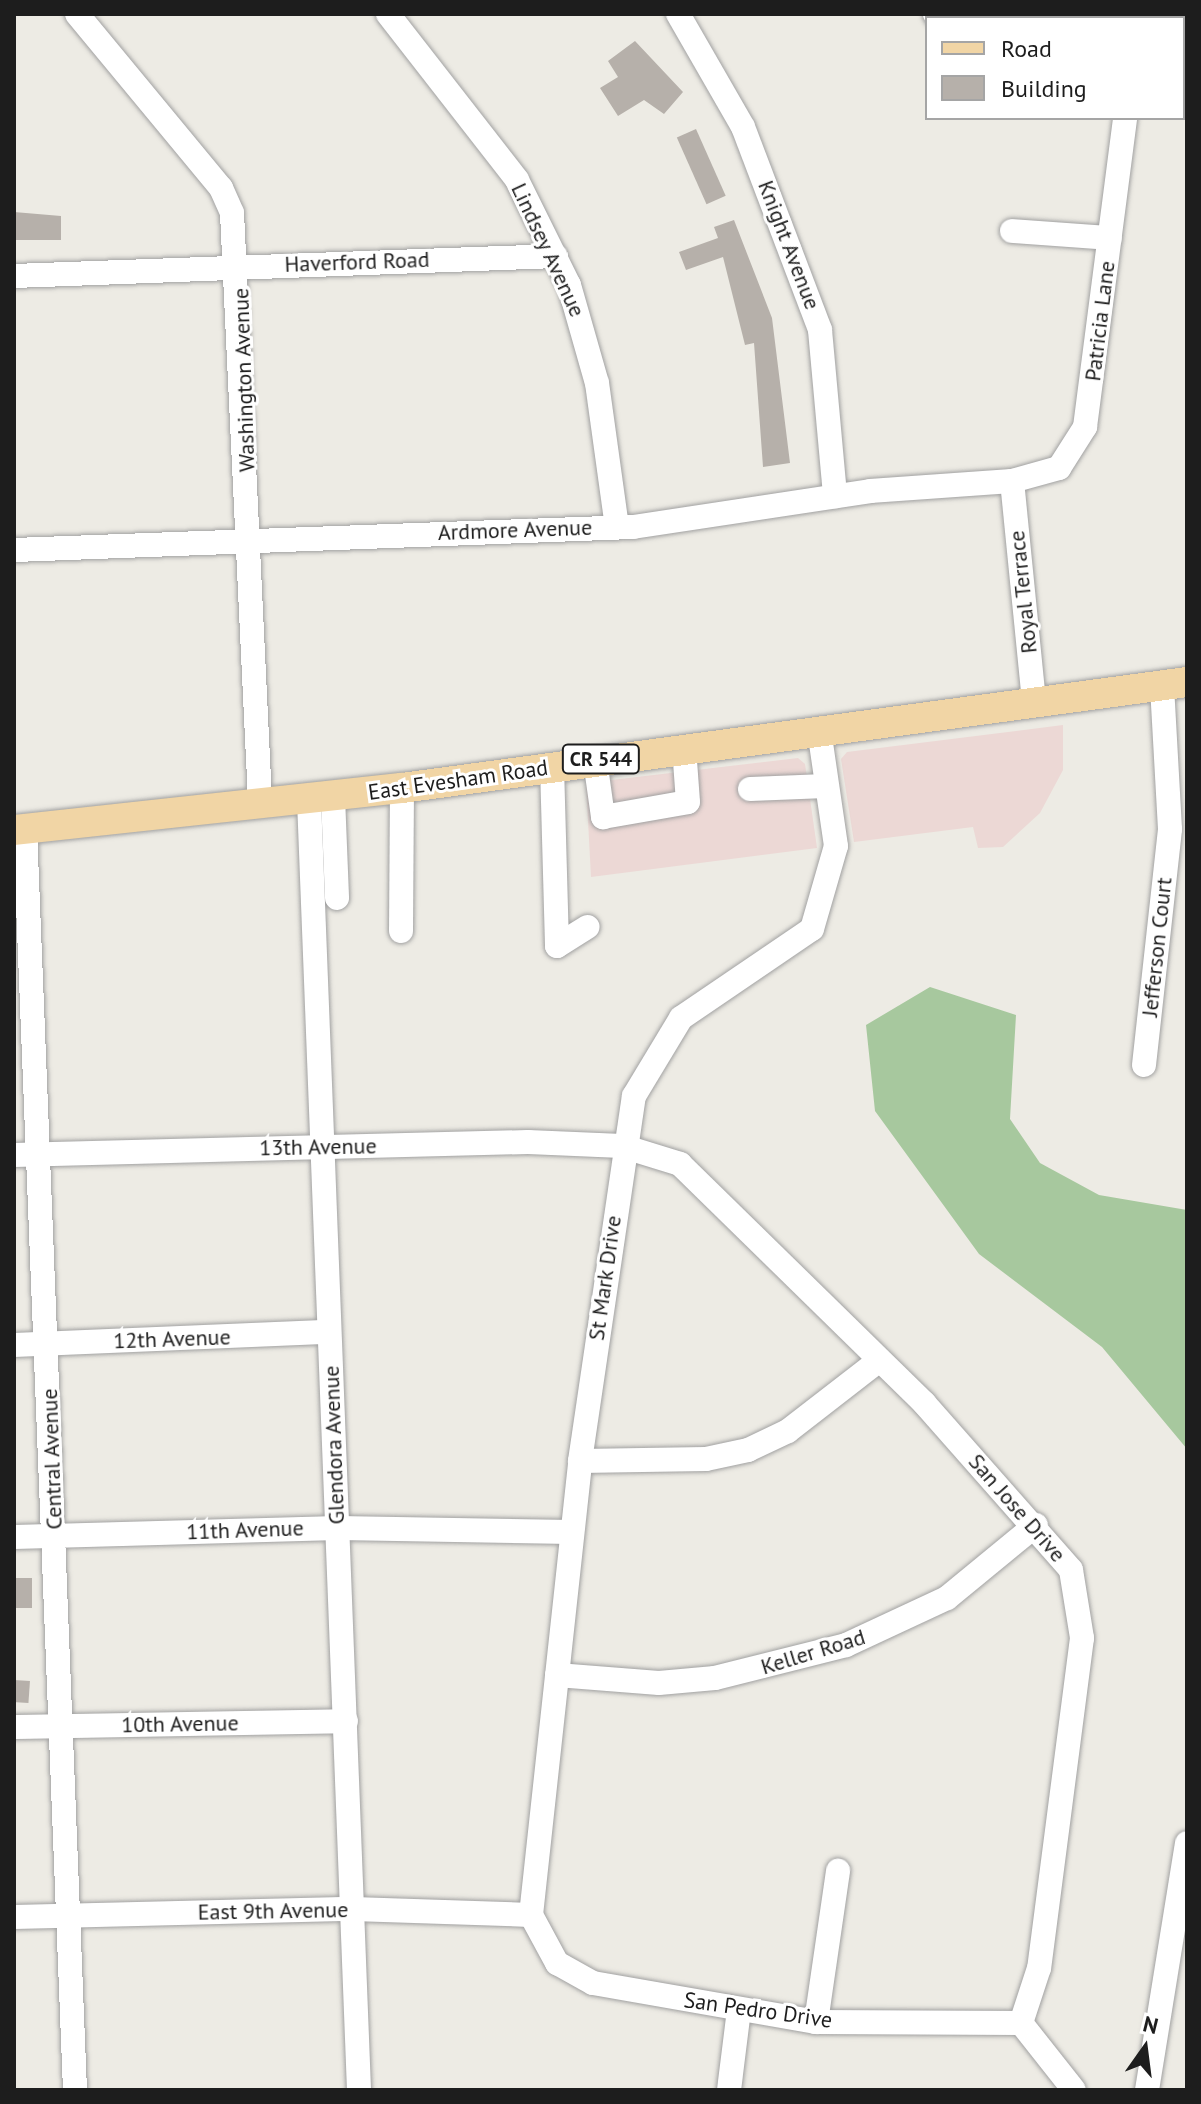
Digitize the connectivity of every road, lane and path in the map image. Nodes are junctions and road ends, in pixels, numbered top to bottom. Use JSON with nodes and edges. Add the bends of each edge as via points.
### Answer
{"nodes":[{"id":1,"x":77,"y":14,"type":"edge"},
{"id":2,"x":388,"y":14,"type":"edge"},
{"id":3,"x":678,"y":14,"type":"edge"},
{"id":4,"x":1125,"y":120,"type":"edge"},
{"id":5,"x":1012,"y":231,"type":"dead end"},
{"id":6,"x":1110,"y":238,"type":"junction"},
{"id":7,"x":556,"y":256,"type":"junction"},
{"id":8,"x":239,"y":266,"type":"junction"},
{"id":9,"x":14,"y":276,"type":"edge"},
{"id":10,"x":1012,"y":481,"type":"junction"},
{"id":11,"x":835,"y":496,"type":"junction"},
{"id":12,"x":617,"y":527,"type":"junction"},
{"id":13,"x":251,"y":538,"type":"junction"},
{"id":14,"x":14,"y":550,"type":"edge"},
{"id":15,"x":1175,"y":684,"type":"edge"},
{"id":16,"x":1034,"y":702,"type":"junction"},
{"id":17,"x":819,"y":729,"type":"junction"},
{"id":18,"x":684,"y":748,"type":"junction"},
{"id":19,"x":595,"y":760,"type":"junction"},
{"id":20,"x":552,"y":766,"type":"junction"},
{"id":21,"x":826,"y":786,"type":"junction"},
{"id":22,"x":402,"y":788,"type":"junction"},
{"id":23,"x":750,"y":789,"type":"dead end"},
{"id":24,"x":321,"y":798,"type":"junction"},
{"id":25,"x":260,"y":801,"type":"junction"},
{"id":26,"x":20,"y":829,"type":"edge"},
{"id":27,"x":21,"y":882,"type":"edge"},
{"id":28,"x":337,"y":898,"type":"dead end"},
{"id":29,"x":587,"y":927,"type":"dead end"},
{"id":30,"x":22,"y":930,"type":"edge"},
{"id":31,"x":401,"y":931,"type":"dead end"},
{"id":32,"x":1144,"y":1065,"type":"dead end"},
{"id":33,"x":622,"y":1146,"type":"junction"},
{"id":34,"x":322,"y":1147,"type":"junction"},
{"id":35,"x":40,"y":1154,"type":"junction"},
{"id":36,"x":14,"y":1155,"type":"edge"},
{"id":37,"x":329,"y":1332,"type":"junction"},
{"id":38,"x":14,"y":1345,"type":"edge"},
{"id":39,"x":48,"y":1345,"type":"junction"},
{"id":40,"x":877,"y":1362,"type":"junction"},
{"id":41,"x":580,"y":1461,"type":"junction"},
{"id":42,"x":1036,"y":1525,"type":"junction"},
{"id":43,"x":338,"y":1528,"type":"junction"},
{"id":44,"x":572,"y":1532,"type":"junction"},
{"id":45,"x":56,"y":1536,"type":"junction"},
{"id":46,"x":14,"y":1537,"type":"edge"},
{"id":47,"x":557,"y":1675,"type":"junction"},
{"id":48,"x":346,"y":1721,"type":"junction"},
{"id":49,"x":62,"y":1726,"type":"junction"},
{"id":50,"x":14,"y":1727,"type":"edge"},
{"id":51,"x":1187,"y":1843,"type":"edge"},
{"id":52,"x":838,"y":1871,"type":"dead end"},
{"id":53,"x":353,"y":1909,"type":"junction"},
{"id":54,"x":531,"y":1915,"type":"junction"},
{"id":55,"x":68,"y":1916,"type":"junction"},
{"id":56,"x":14,"y":1917,"type":"edge"},
{"id":57,"x":739,"y":2010,"type":"junction"},
{"id":58,"x":816,"y":2022,"type":"junction"},
{"id":59,"x":1021,"y":2023,"type":"junction"},
{"id":60,"x":75,"y":2090,"type":"edge"},
{"id":61,"x":359,"y":2090,"type":"edge"},
{"id":62,"x":729,"y":2090,"type":"edge"},
{"id":63,"x":1074,"y":2090,"type":"edge"},
{"id":64,"x":1147,"y":2090,"type":"edge"}],
"edges":[{"from":1,"to":8,"type":"street","name":"Washington Avenue","via":[[221,188]]},
{"from":2,"to":7,"type":"street","name":"Lindsey Avenue","via":[[489,139]]},
{"from":3,"to":11,"type":"street","name":"Knight Avenue","via":[[743,127],[820,330]]},
{"from":4,"to":6,"type":"street","name":"Patricia Lane"},
{"from":5,"to":6,"type":"street"},
{"from":6,"to":10,"type":"street","name":"Patricia Lane","via":[[1085,427],[1059,468]]},
{"from":7,"to":8,"type":"street","name":"Haverford Road"},
{"from":7,"to":12,"type":"street","name":"Lindsey Avenue","via":[[597,383]]},
{"from":8,"to":9,"type":"street","name":"Haverford Road"},
{"from":8,"to":13,"type":"street","name":"Washington Avenue"},
{"from":10,"to":11,"type":"street","name":"Ardmore Avenue"},
{"from":10,"to":16,"type":"street","name":"Royal Terrace"},
{"from":11,"to":12,"type":"street","name":"Ardmore Avenue"},
{"from":12,"to":13,"type":"street","name":"Ardmore Avenue"},
{"from":13,"to":14,"type":"street","name":"Ardmore Avenue"},
{"from":13,"to":25,"type":"street","name":"Washington Avenue"},
{"from":15,"to":16,"type":"main road","name":"East Evesham Road","number":"CR 544"},
{"from":15,"to":32,"type":"street","name":"Jefferson Court","via":[[1170,829]]},
{"from":16,"to":17,"type":"main road","name":"East Evesham Road","number":"CR 544"},
{"from":17,"to":18,"type":"main road","name":"East Evesham Road","number":"CR 544"},
{"from":17,"to":21,"type":"street","name":"St Mark Drive"},
{"from":18,"to":19,"type":"main road","name":"East Evesham Road","number":"CR 544"},
{"from":18,"to":19,"type":"street","via":[[688,802],[603,817]]},
{"from":19,"to":20,"type":"main road","name":"East Evesham Road","number":"CR 544"},
{"from":20,"to":22,"type":"main road","name":"East Evesham Road","number":"CR 544"},
{"from":20,"to":29,"type":"street","via":[[557,946]]},
{"from":21,"to":23,"type":"street"},
{"from":21,"to":33,"type":"street","name":"St Mark Drive","via":[[836,846],[812,929],[681,1018],[634,1096]]},
{"from":22,"to":24,"type":"main road","name":"East Evesham Road","number":"CR 544"},
{"from":22,"to":31,"type":"street"},
{"from":24,"to":25,"type":"main road","name":"East Evesham Road","number":"CR 544"},
{"from":24,"to":28,"type":"street"},
{"from":24,"to":34,"type":"street","name":"Glendora Avenue"},
{"from":25,"to":26,"type":"main road","name":"East Evesham Road","number":"CR 544"},
{"from":26,"to":27,"type":"street","name":"Central Avenue"},
{"from":27,"to":30,"type":"street","name":"Central Avenue"},
{"from":30,"to":35,"type":"street","name":"Central Avenue"},
{"from":33,"to":34,"type":"street","name":"13th Avenue"},
{"from":33,"to":40,"type":"street","name":"San Jose Drive","via":[[680,1164]]},
{"from":33,"to":41,"type":"street","name":"St Mark Drive"},
{"from":34,"to":35,"type":"street","name":"13th Avenue"},
{"from":34,"to":37,"type":"street","name":"Glendora Avenue"},
{"from":35,"to":36,"type":"street","name":"13th Avenue"},
{"from":35,"to":39,"type":"street","name":"Central Avenue"},
{"from":37,"to":39,"type":"street","name":"12th Avenue"},
{"from":37,"to":43,"type":"street","name":"Glendora Avenue"},
{"from":38,"to":39,"type":"street","name":"12th Avenue"},
{"from":39,"to":45,"type":"street","name":"Central Avenue"},
{"from":40,"to":41,"type":"street","via":[[788,1431],[748,1450],[706,1459]]},
{"from":40,"to":42,"type":"street","name":"San Jose Drive"},
{"from":41,"to":44,"type":"street","name":"St Mark Drive"},
{"from":42,"to":47,"type":"street","name":"Keller Road","via":[[947,1598],[846,1645],[715,1678],[659,1683]]},
{"from":42,"to":59,"type":"street","name":"San Jose Drive","via":[[1071,1570],[1082,1638],[1039,1968]]},
{"from":43,"to":44,"type":"street","name":"11th Avenue"},
{"from":43,"to":45,"type":"street","name":"11th Avenue"},
{"from":43,"to":48,"type":"street","name":"Glendora Avenue"},
{"from":44,"to":47,"type":"street","name":"St Mark Drive"},
{"from":45,"to":46,"type":"street","name":"11th Avenue"},
{"from":45,"to":49,"type":"street","name":"Central Avenue"},
{"from":47,"to":54,"type":"street","name":"St Mark Drive"},
{"from":48,"to":49,"type":"street","name":"10th Avenue"},
{"from":48,"to":53,"type":"street","name":"Glendora Avenue"},
{"from":49,"to":50,"type":"street","name":"10th Avenue"},
{"from":49,"to":55,"type":"street","name":"Central Avenue"},
{"from":51,"to":64,"type":"street"},
{"from":52,"to":58,"type":"street"},
{"from":53,"to":54,"type":"street","name":"East 9th Avenue"},
{"from":53,"to":55,"type":"street","name":"East 9th Avenue"},
{"from":53,"to":61,"type":"street","name":"Glendora Avenue"},
{"from":54,"to":57,"type":"street","name":"San Pedro Drive","via":[[557,1963],[574,1976]]},
{"from":55,"to":56,"type":"street","name":"East 9th Avenue"},
{"from":55,"to":60,"type":"street","name":"Central Avenue"},
{"from":57,"to":58,"type":"street","name":"San Pedro Drive"},
{"from":57,"to":62,"type":"street"},
{"from":58,"to":59,"type":"street","name":"San Pedro Drive"},
{"from":59,"to":63,"type":"street"}]}
